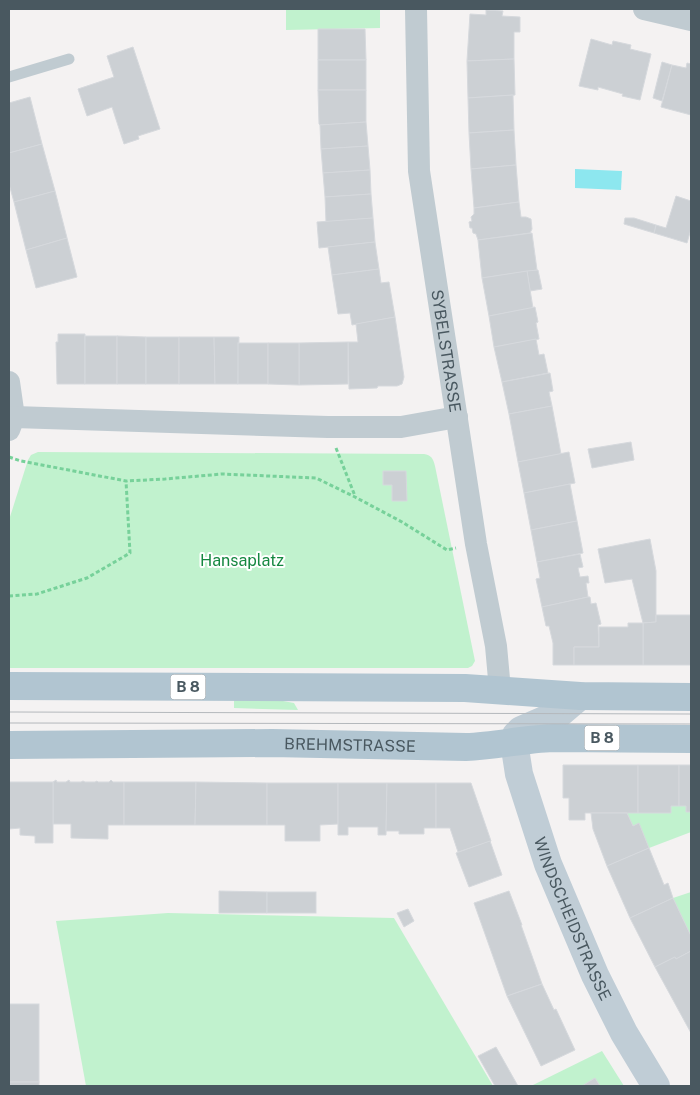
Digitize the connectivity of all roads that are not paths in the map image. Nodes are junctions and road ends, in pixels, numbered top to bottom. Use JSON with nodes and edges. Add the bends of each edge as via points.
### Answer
{"nodes":[{"id":1,"x":416,"y":9,"type":"edge"},
{"id":2,"x":653,"y":10,"type":"edge"},
{"id":3,"x":691,"y":20,"type":"edge"},
{"id":4,"x":69,"y":59,"type":"dead end"},
{"id":5,"x":9,"y":77,"type":"edge"},
{"id":6,"x":9,"y":382,"type":"edge"},
{"id":7,"x":457,"y":417,"type":"junction"},
{"id":8,"x":11,"y":424,"type":"edge"},
{"id":9,"x":9,"y":686,"type":"edge"},
{"id":10,"x":500,"y":690,"type":"junction"},
{"id":11,"x":580,"y":696,"type":"junction"},
{"id":12,"x":691,"y":697,"type":"edge"},
{"id":13,"x":691,"y":739,"type":"edge"},
{"id":14,"x":514,"y":742,"type":"junction"},
{"id":15,"x":9,"y":744,"type":"edge"},
{"id":16,"x":656,"y":1086,"type":"edge"}],
"edges":[{"from":1,"to":7,"type":"street","name":"SYBELSTRASSE","via":[[419,171]]},
{"from":2,"to":3,"type":"street"},
{"from":4,"to":5,"type":"lane"},
{"from":6,"to":8,"type":"street"},
{"from":7,"to":8,"type":"street","via":[[400,427]]},
{"from":7,"to":10,"type":"street","name":"SYBELSTRASSE","via":[[476,544],[496,646]]},
{"from":9,"to":10,"type":"main road","number":"B 8"},
{"from":10,"to":11,"type":"main road","number":"B 8"},
{"from":11,"to":12,"type":"main road","number":"B 8"},
{"from":11,"to":14,"type":"main road","via":[[560,713],[522,730]]},
{"from":13,"to":14,"type":"main road","name":"BREHMSTRASSE","number":"B 8","via":[[553,738]]},
{"from":14,"to":15,"type":"main road","name":"BREHMSTRASSE","number":"B 8","via":[[466,747],[272,743]]},
{"from":14,"to":16,"type":"main road","name":"WINDSCHEIDSTRASSE","via":[[527,803],[559,893],[624,1033]]}]}
